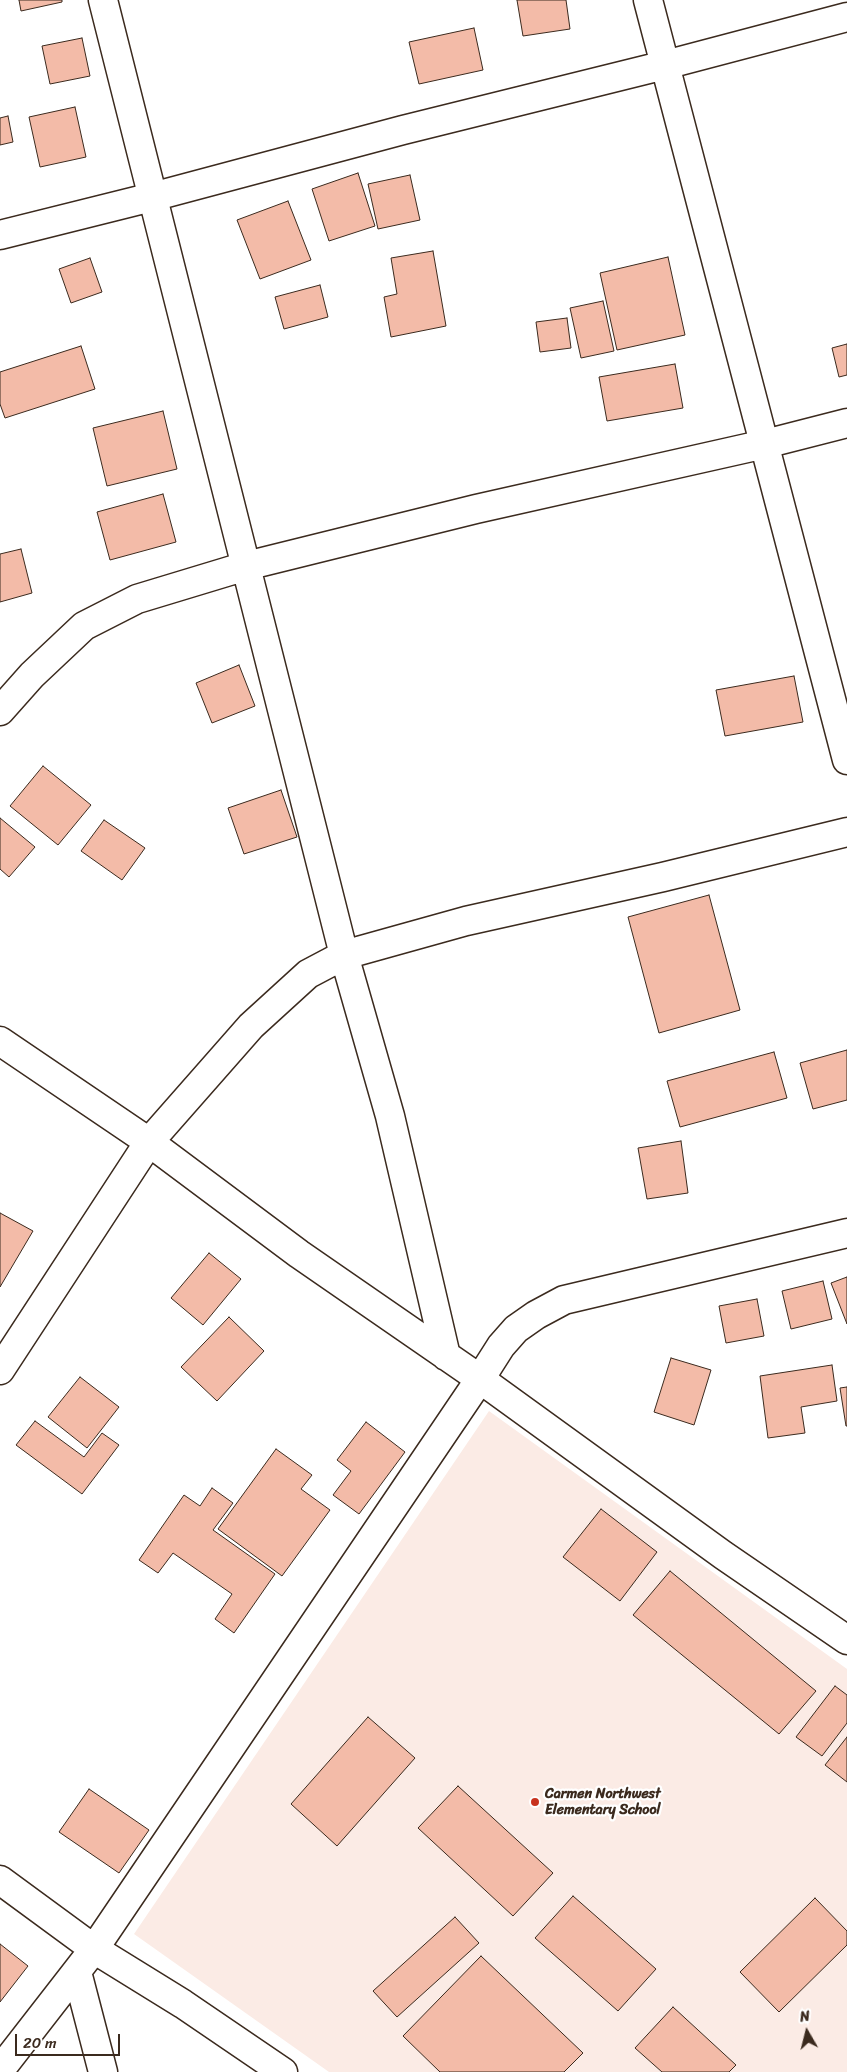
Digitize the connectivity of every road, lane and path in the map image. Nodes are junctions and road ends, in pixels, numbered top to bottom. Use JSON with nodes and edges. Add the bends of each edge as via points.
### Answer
{"nodes":[{"id":1,"x":103,"y":0,"type":"edge"},
{"id":2,"x":648,"y":0,"type":"edge"},
{"id":3,"x":847,"y":17,"type":"edge"},
{"id":4,"x":665,"y":65,"type":"junction"},
{"id":5,"x":152,"y":197,"type":"junction"},
{"id":6,"x":0,"y":235,"type":"edge"},
{"id":7,"x":847,"y":423,"type":"edge"},
{"id":8,"x":765,"y":444,"type":"junction"},
{"id":9,"x":246,"y":566,"type":"junction"},
{"id":10,"x":0,"y":711,"type":"edge"},
{"id":11,"x":847,"y":760,"type":"edge"},
{"id":12,"x":847,"y":832,"type":"edge"},
{"id":13,"x":344,"y":955,"type":"junction"},
{"id":14,"x":0,"y":1041,"type":"edge"},
{"id":15,"x":149,"y":1142,"type":"junction"},
{"id":16,"x":847,"y":1233,"type":"edge"},
{"id":17,"x":446,"y":1356,"type":"junction"},
{"id":18,"x":0,"y":1370,"type":"edge"},
{"id":19,"x":480,"y":1379,"type":"junction"},
{"id":20,"x":847,"y":1640,"type":"edge"},
{"id":21,"x":0,"y":1880,"type":"edge"},
{"id":22,"x":94,"y":1949,"type":"junction"},
{"id":23,"x":77,"y":1972,"type":"junction"},
{"id":24,"x":0,"y":2070,"type":"edge"},
{"id":25,"x":103,"y":2072,"type":"edge"},
{"id":26,"x":283,"y":2072,"type":"edge"}],
"edges":[{"from":1,"to":5,"type":"street"},
{"from":2,"to":4,"type":"street"},
{"from":3,"to":4,"type":"street"},
{"from":4,"to":5,"type":"street"},
{"from":4,"to":8,"type":"street"},
{"from":5,"to":6,"type":"street"},
{"from":5,"to":9,"type":"street"},
{"from":7,"to":8,"type":"street"},
{"from":8,"to":9,"type":"street","via":[[486,507]]},
{"from":8,"to":11,"type":"street"},
{"from":9,"to":10,"type":"street","via":[[137,599],[84,626],[32,675]]},
{"from":9,"to":13,"type":"street"},
{"from":12,"to":13,"type":"street","via":[[466,921]]},
{"from":13,"to":15,"type":"street","via":[[308,974],[251,1026]]},
{"from":13,"to":17,"type":"street","via":[[390,1116]]},
{"from":14,"to":15,"type":"street"},
{"from":15,"to":17,"type":"street","via":[[299,1254]]},
{"from":15,"to":18,"type":"street"},
{"from":16,"to":19,"type":"street","via":[[564,1300],[516,1329]]},
{"from":17,"to":19,"type":"street"},
{"from":19,"to":20,"type":"street","via":[[723,1555]]},
{"from":19,"to":22,"type":"street"},
{"from":21,"to":22,"type":"street"},
{"from":22,"to":23,"type":"street"},
{"from":22,"to":26,"type":"street"},
{"from":23,"to":24,"type":"street"},
{"from":23,"to":25,"type":"street"}]}
